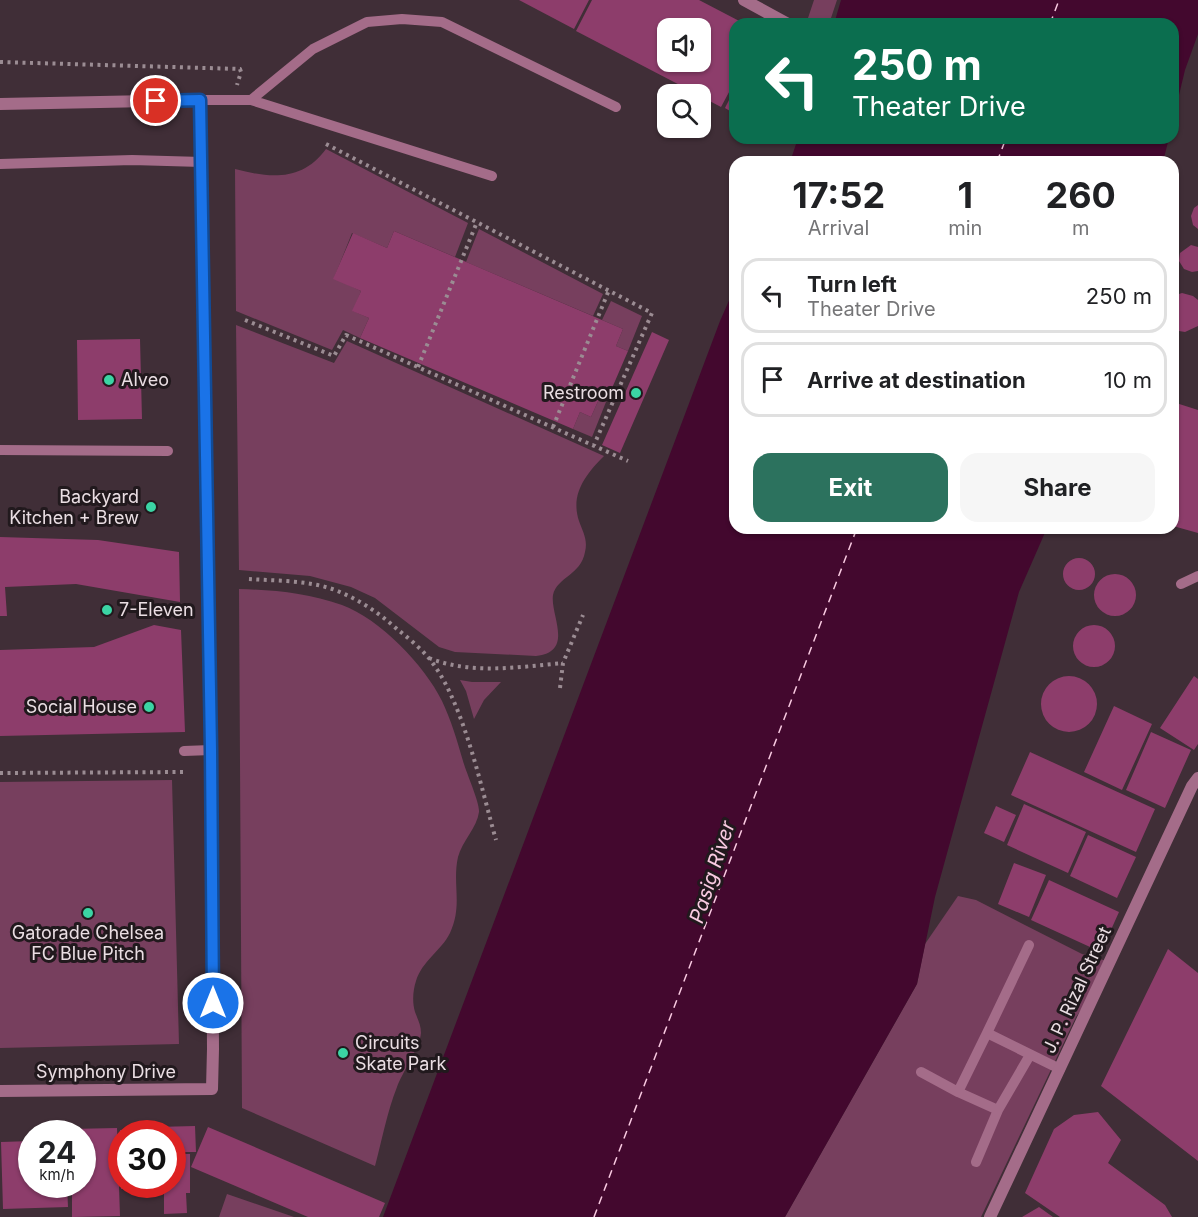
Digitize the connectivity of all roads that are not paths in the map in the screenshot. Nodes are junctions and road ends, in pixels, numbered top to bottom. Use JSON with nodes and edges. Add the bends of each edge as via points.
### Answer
{"nodes":[{"id":1,"x":744,"y":0,"type":"edge"},
{"id":2,"x":777,"y":18,"type":"edge"},
{"id":3,"x":200,"y":100,"type":"junction"},
{"id":4,"x":251,"y":100,"type":"junction"},
{"id":5,"x":0,"y":104,"type":"edge"},
{"id":6,"x":616,"y":107,"type":"dead end"},
{"id":7,"x":202,"y":162,"type":"junction"},
{"id":8,"x":0,"y":164,"type":"edge"},
{"id":9,"x":492,"y":176,"type":"dead end"},
{"id":10,"x":0,"y":450,"type":"edge"},
{"id":11,"x":168,"y":451,"type":"dead end"},
{"id":12,"x":1198,"y":576,"type":"edge"},
{"id":13,"x":1181,"y":584,"type":"dead end"},
{"id":14,"x":211,"y":750,"type":"junction"},
{"id":15,"x":184,"y":751,"type":"dead end"},
{"id":16,"x":1196,"y":785,"type":"edge"},
{"id":17,"x":1029,"y":945,"type":"dead end"},
{"id":18,"x":987,"y":1033,"type":"junction"},
{"id":19,"x":1030,"y":1055,"type":"junction"},
{"id":20,"x":1060,"y":1069,"type":"junction"},
{"id":21,"x":921,"y":1072,"type":"dead end"},
{"id":22,"x":0,"y":1091,"type":"edge"},
{"id":23,"x":958,"y":1092,"type":"junction"},
{"id":24,"x":998,"y":1110,"type":"junction"},
{"id":25,"x":976,"y":1162,"type":"dead end"},
{"id":26,"x":990,"y":1217,"type":"edge"}],
"edges":[{"from":1,"to":2,"type":"street"},
{"from":3,"to":4,"type":"lane"},
{"from":3,"to":5,"type":"street"},
{"from":3,"to":7,"type":"street"},
{"from":4,"to":6,"type":"lane","via":[[313,49],[367,22],[402,20],[442,21]]},
{"from":4,"to":9,"type":"lane"},
{"from":7,"to":8,"type":"lane"},
{"from":7,"to":14,"type":"street"},
{"from":10,"to":11,"type":"lane"},
{"from":12,"to":13,"type":"lane"},
{"from":14,"to":15,"type":"lane"},
{"from":14,"to":22,"type":"street","name":"Symphony Drive","via":[[212,1089]]},
{"from":16,"to":20,"type":"street","name":"J. P. Rizal Street"},
{"from":17,"to":18,"type":"lane"},
{"from":18,"to":19,"type":"lane"},
{"from":18,"to":23,"type":"lane"},
{"from":19,"to":20,"type":"lane"},
{"from":19,"to":24,"type":"lane"},
{"from":20,"to":26,"type":"street","name":"J. P. Rizal Street"},
{"from":21,"to":23,"type":"lane"},
{"from":23,"to":24,"type":"lane"},
{"from":24,"to":25,"type":"lane"}]}
